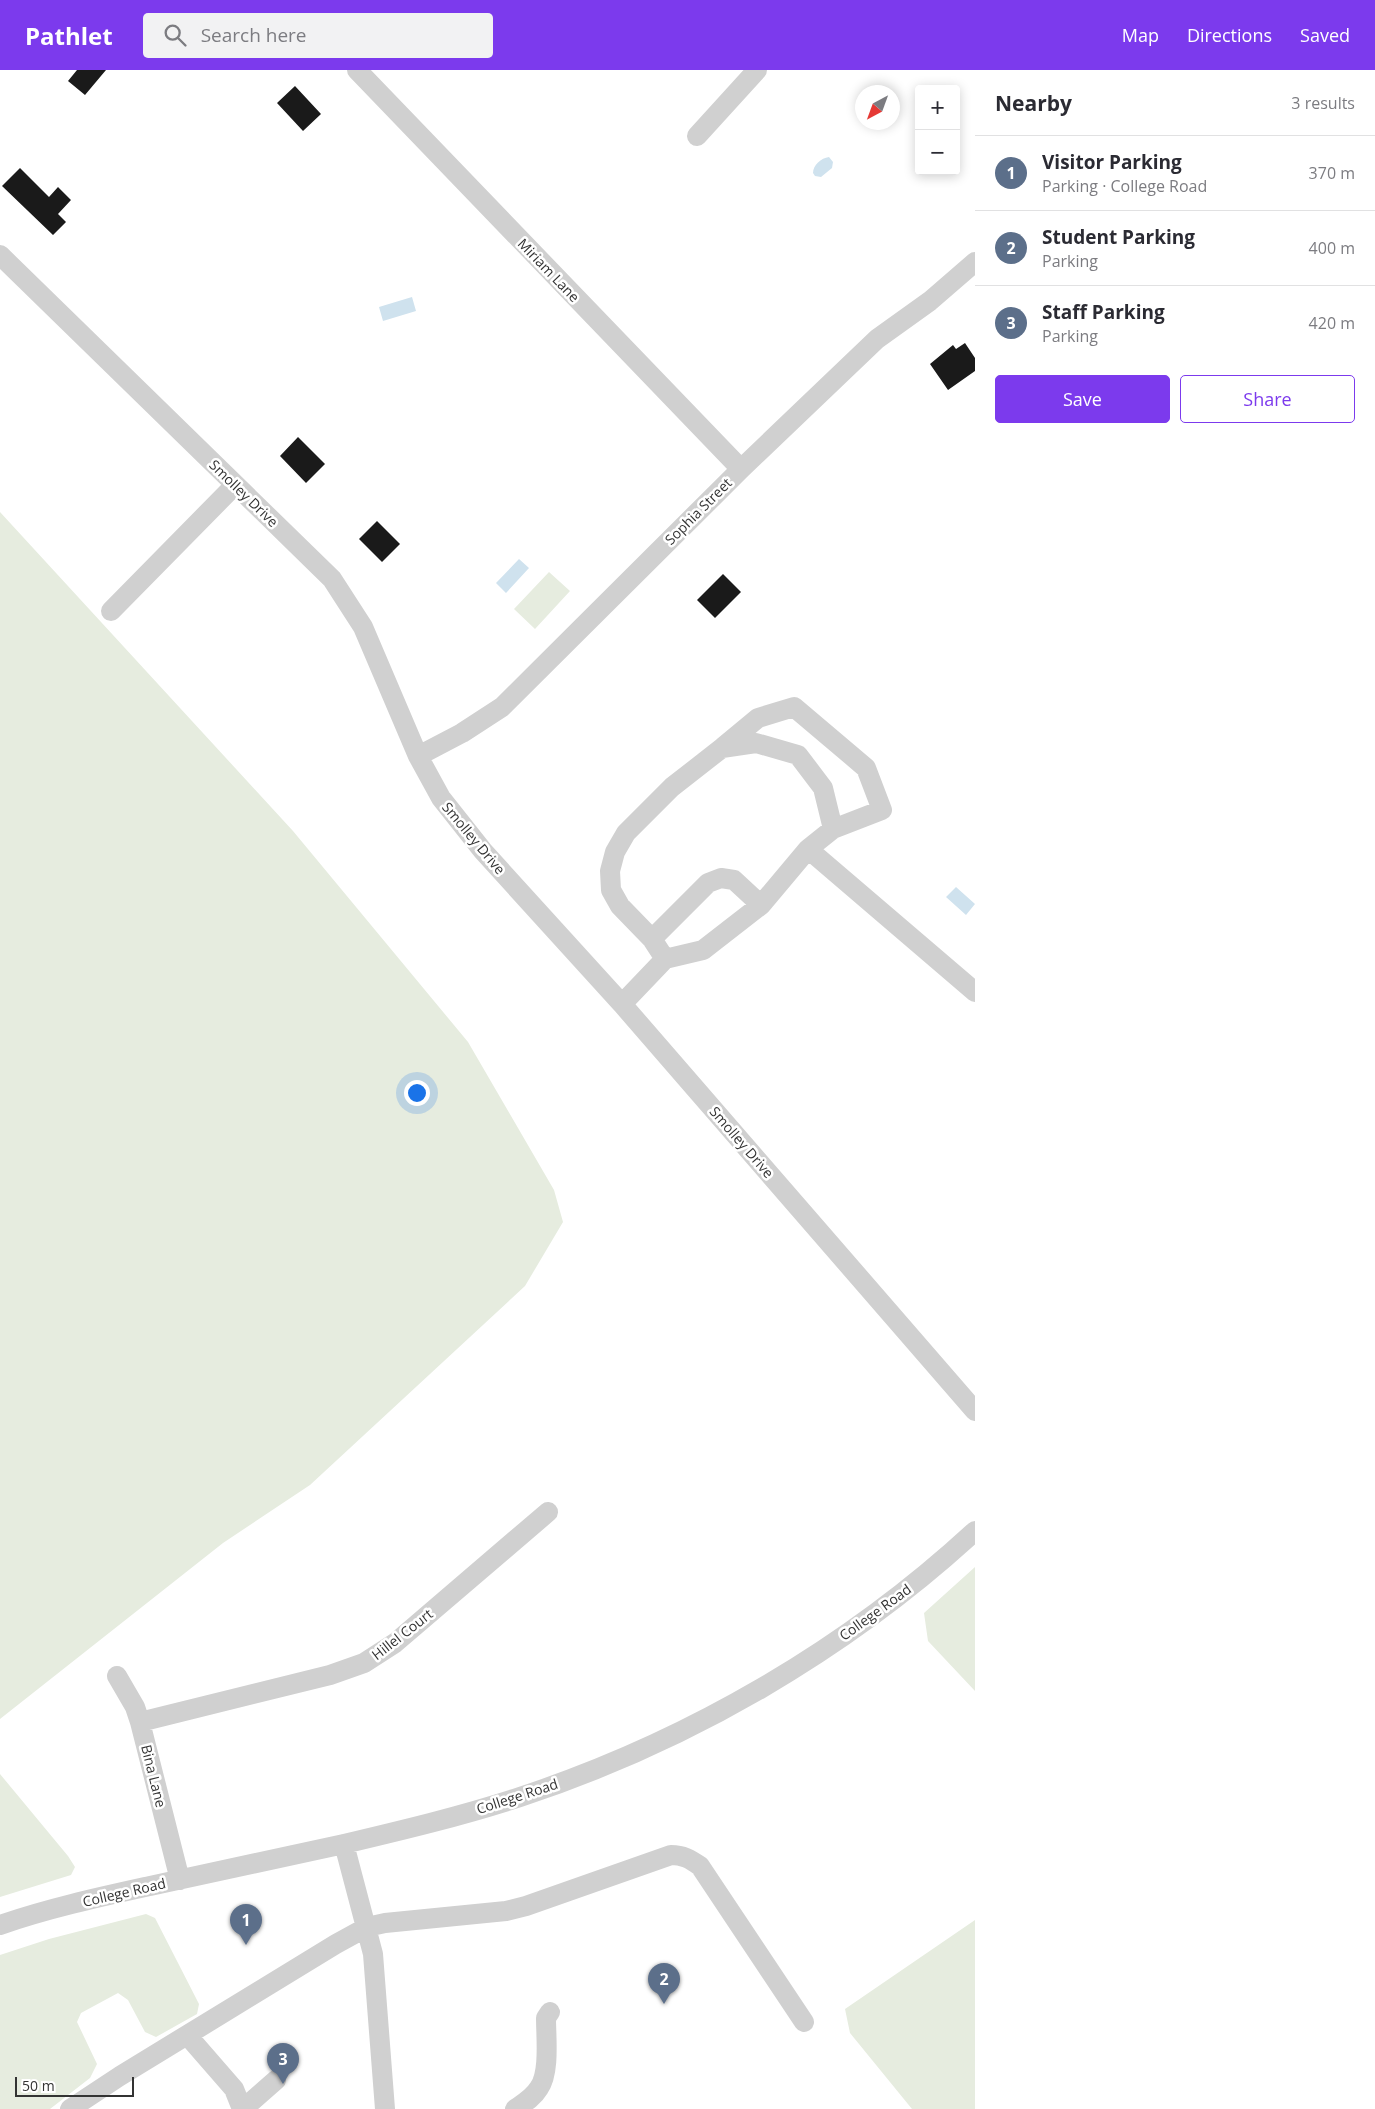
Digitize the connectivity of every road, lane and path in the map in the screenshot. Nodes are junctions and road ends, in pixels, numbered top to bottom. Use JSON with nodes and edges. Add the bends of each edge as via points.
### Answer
{"nodes":[{"id":1,"x":357,"y":70,"type":"edge"},
{"id":2,"x":757,"y":70,"type":"edge"},
{"id":3,"x":697,"y":136,"type":"dead end"},
{"id":4,"x":0,"y":255,"type":"edge"},
{"id":5,"x":975,"y":262,"type":"edge"},
{"id":6,"x":740,"y":469,"type":"junction"},
{"id":7,"x":235,"y":485,"type":"junction"},
{"id":8,"x":111,"y":611,"type":"dead end"},
{"id":9,"x":722,"y":748,"type":"junction"},
{"id":10,"x":418,"y":756,"type":"junction"},
{"id":11,"x":833,"y":829,"type":"junction"},
{"id":12,"x":808,"y":849,"type":"junction"},
{"id":13,"x":761,"y":905,"type":"junction"},
{"id":14,"x":652,"y":939,"type":"junction"},
{"id":15,"x":665,"y":960,"type":"junction"},
{"id":16,"x":975,"y":992,"type":"edge"},
{"id":17,"x":622,"y":1004,"type":"junction"},
{"id":18,"x":975,"y":1411,"type":"edge"},
{"id":19,"x":548,"y":1512,"type":"dead end"},
{"id":20,"x":975,"y":1531,"type":"edge"},
{"id":21,"x":117,"y":1676,"type":"dead end"},
{"id":22,"x":140,"y":1722,"type":"junction"},
{"id":23,"x":344,"y":1844,"type":"junction"},
{"id":24,"x":180,"y":1880,"type":"junction"},
{"id":25,"x":0,"y":1925,"type":"edge"},
{"id":26,"x":367,"y":1928,"type":"junction"},
{"id":27,"x":550,"y":2012,"type":"dead end"},
{"id":28,"x":804,"y":2022,"type":"dead end"},
{"id":29,"x":187,"y":2035,"type":"junction"},
{"id":30,"x":276,"y":2080,"type":"dead end"},
{"id":31,"x":536,"y":2103,"type":"edge"},
{"id":32,"x":70,"y":2109,"type":"edge"},
{"id":33,"x":243,"y":2109,"type":"edge"},
{"id":34,"x":385,"y":2109,"type":"edge"},
{"id":35,"x":515,"y":2109,"type":"edge"}],
"edges":[{"from":1,"to":6,"type":"street","name":"Miriam Lane"},
{"from":2,"to":3,"type":"street"},
{"from":4,"to":7,"type":"street","name":"Smolley Drive"},
{"from":5,"to":6,"type":"street","name":"Sophia Street","via":[[930,301],[877,339]]},
{"from":6,"to":10,"type":"street","name":"Sophia Street","via":[[502,707]]},
{"from":7,"to":8,"type":"street"},
{"from":7,"to":10,"type":"street","name":"Smolley Drive","via":[[332,579],[363,627]]},
{"from":9,"to":11,"type":"street","via":[[756,743],[798,755],[823,788]]},
{"from":9,"to":11,"type":"street","via":[[758,718],[794,707],[866,768],[882,810]]},
{"from":9,"to":14,"type":"street","via":[[665,794],[626,833],[615,852],[610,870],[611,890],[620,906]]},
{"from":10,"to":17,"type":"street","name":"Smolley Drive","via":[[441,798],[484,851]]},
{"from":11,"to":12,"type":"street"},
{"from":12,"to":13,"type":"street"},
{"from":12,"to":16,"type":"street"},
{"from":13,"to":14,"type":"street","via":[[734,880],[721,878],[708,883]]},
{"from":13,"to":15,"type":"street","via":[[703,950]]},
{"from":14,"to":15,"type":"street"},
{"from":15,"to":17,"type":"street"},
{"from":17,"to":18,"type":"street","name":"Smolley Drive"},
{"from":19,"to":22,"type":"street","name":"Hillel Court","via":[[395,1643],[364,1663],[330,1676]]},
{"from":20,"to":23,"type":"street","name":"College Road","via":[[895,1598],[826,1647],[696,1723],[605,1765],[521,1796]]},
{"from":21,"to":22,"type":"street","name":"Bina Lane"},
{"from":22,"to":24,"type":"street","name":"Bina Lane"},
{"from":23,"to":24,"type":"street","name":"College Road"},
{"from":23,"to":26,"type":"street"},
{"from":24,"to":25,"type":"street","name":"College Road","via":[[89,1900]]},
{"from":26,"to":28,"type":"street","via":[[384,1923],[506,1911],[662,1858],[681,1855],[700,1866]]},
{"from":26,"to":29,"type":"street","via":[[332,1937],[255,1985]]},
{"from":26,"to":34,"type":"street","via":[[373,1954]]},
{"from":27,"to":31,"type":"street","via":[[546,2018],[545,2076]]},
{"from":29,"to":32,"type":"street"},
{"from":29,"to":33,"type":"street","via":[[234,2089]]},
{"from":30,"to":33,"type":"street"},
{"from":31,"to":35,"type":"street"}]}
